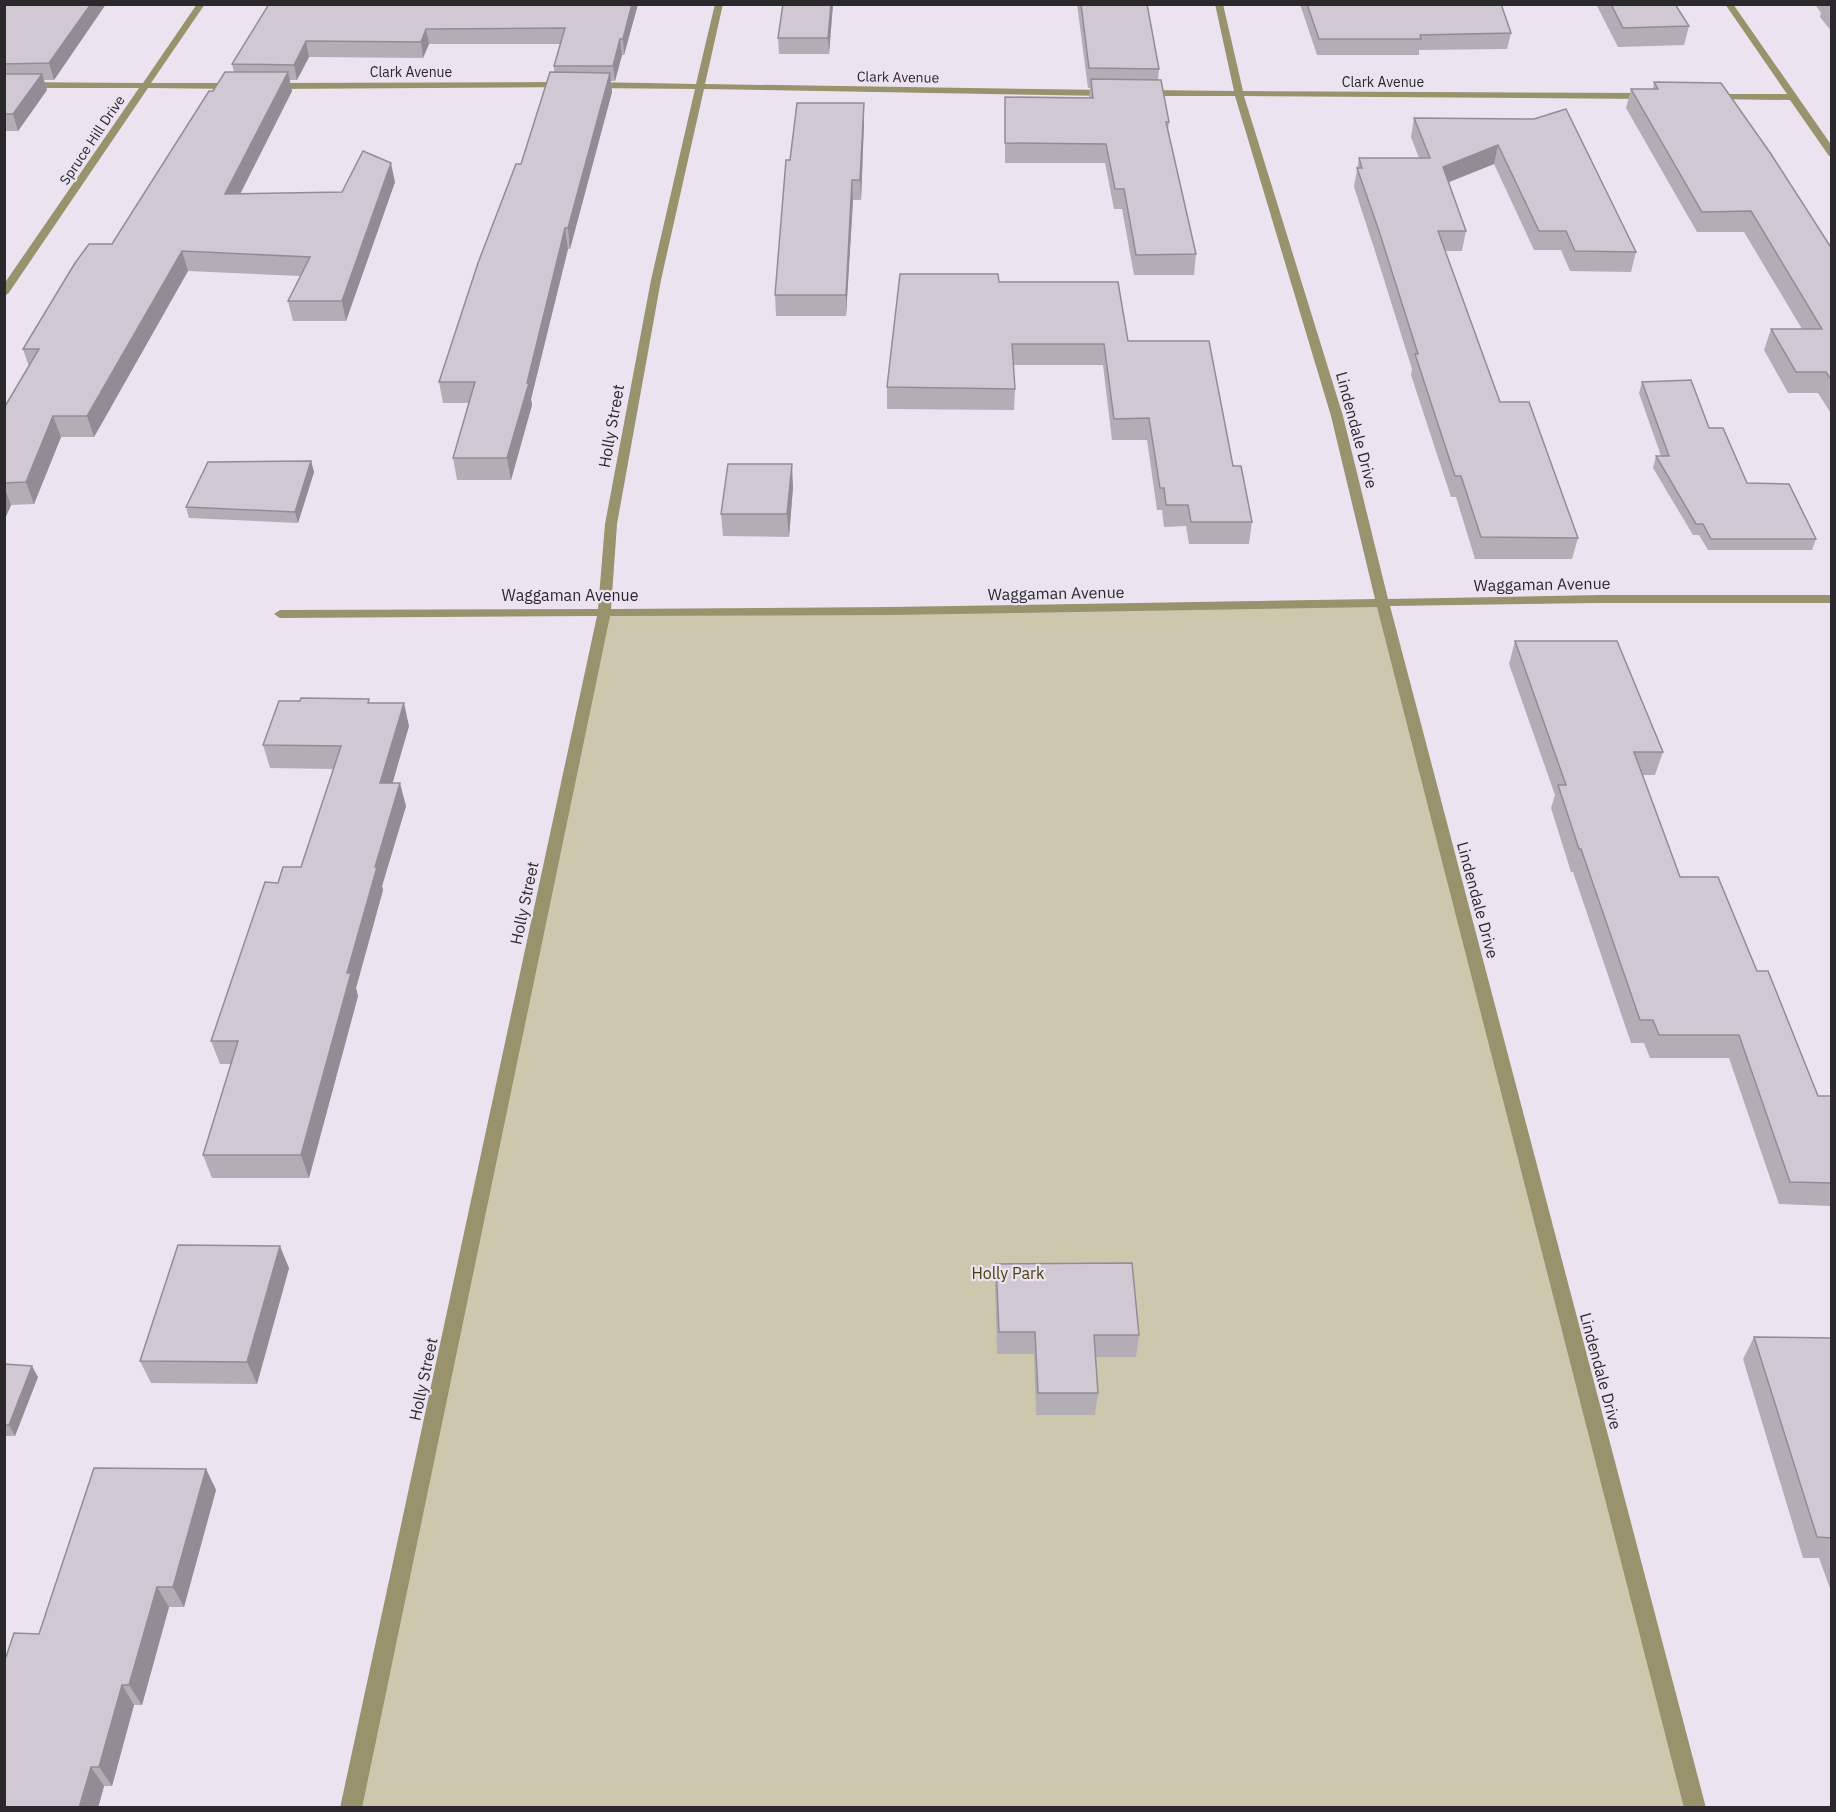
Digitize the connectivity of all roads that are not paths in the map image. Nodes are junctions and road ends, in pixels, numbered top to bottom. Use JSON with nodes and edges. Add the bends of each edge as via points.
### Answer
{"nodes":[{"id":1,"x":201,"y":4,"type":"edge"},
{"id":2,"x":718,"y":4,"type":"edge"},
{"id":3,"x":1219,"y":4,"type":"edge"},
{"id":4,"x":1729,"y":4,"type":"edge"},
{"id":5,"x":4,"y":85,"type":"edge"},
{"id":6,"x":145,"y":86,"type":"junction"},
{"id":7,"x":250,"y":86,"type":"edge"},
{"id":8,"x":262,"y":86,"type":"edge"},
{"id":9,"x":701,"y":87,"type":"junction"},
{"id":10,"x":1124,"y":93,"type":"edge"},
{"id":11,"x":1136,"y":93,"type":"edge"},
{"id":12,"x":1239,"y":95,"type":"junction"},
{"id":13,"x":1658,"y":96,"type":"edge"},
{"id":14,"x":1706,"y":97,"type":"edge"},
{"id":15,"x":1790,"y":97,"type":"junction"},
{"id":16,"x":1832,"y":154,"type":"edge"},
{"id":17,"x":4,"y":292,"type":"edge"},
{"id":18,"x":1832,"y":600,"type":"edge"},
{"id":19,"x":1382,"y":602,"type":"junction"},
{"id":20,"x":604,"y":612,"type":"junction"},
{"id":21,"x":280,"y":614,"type":"dead end"},
{"id":22,"x":351,"y":1808,"type":"edge"},
{"id":23,"x":1695,"y":1808,"type":"edge"}],
"edges":[{"from":1,"to":6,"type":"street","name":"Spruce Hill Drive"},
{"from":2,"to":9,"type":"street","name":"Holly Street"},
{"from":3,"to":12,"type":"street","name":"Lindendale Drive"},
{"from":4,"to":15,"type":"street"},
{"from":5,"to":6,"type":"street"},
{"from":6,"to":7,"type":"street"},
{"from":6,"to":17,"type":"street","name":"Spruce Hill Drive"},
{"from":8,"to":9,"type":"street","name":"Clark Avenue"},
{"from":9,"to":10,"type":"street","name":"Clark Avenue"},
{"from":9,"to":20,"type":"street","name":"Holly Street","via":[[652,303],[611,524]]},
{"from":11,"to":12,"type":"street","name":"Clark Avenue"},
{"from":12,"to":13,"type":"street","name":"Clark Avenue"},
{"from":12,"to":19,"type":"street","name":"Lindendale Drive","via":[[1337,416]]},
{"from":14,"to":15,"type":"street"},
{"from":15,"to":16,"type":"street"},
{"from":18,"to":19,"type":"street","name":"Waggaman Avenue"},
{"from":19,"to":20,"type":"street","name":"Waggaman Avenue"},
{"from":19,"to":23,"type":"street","name":"Lindendale Drive"},
{"from":20,"to":21,"type":"street","name":"Waggaman Avenue"},
{"from":20,"to":22,"type":"street","name":"Holly Street"}]}
